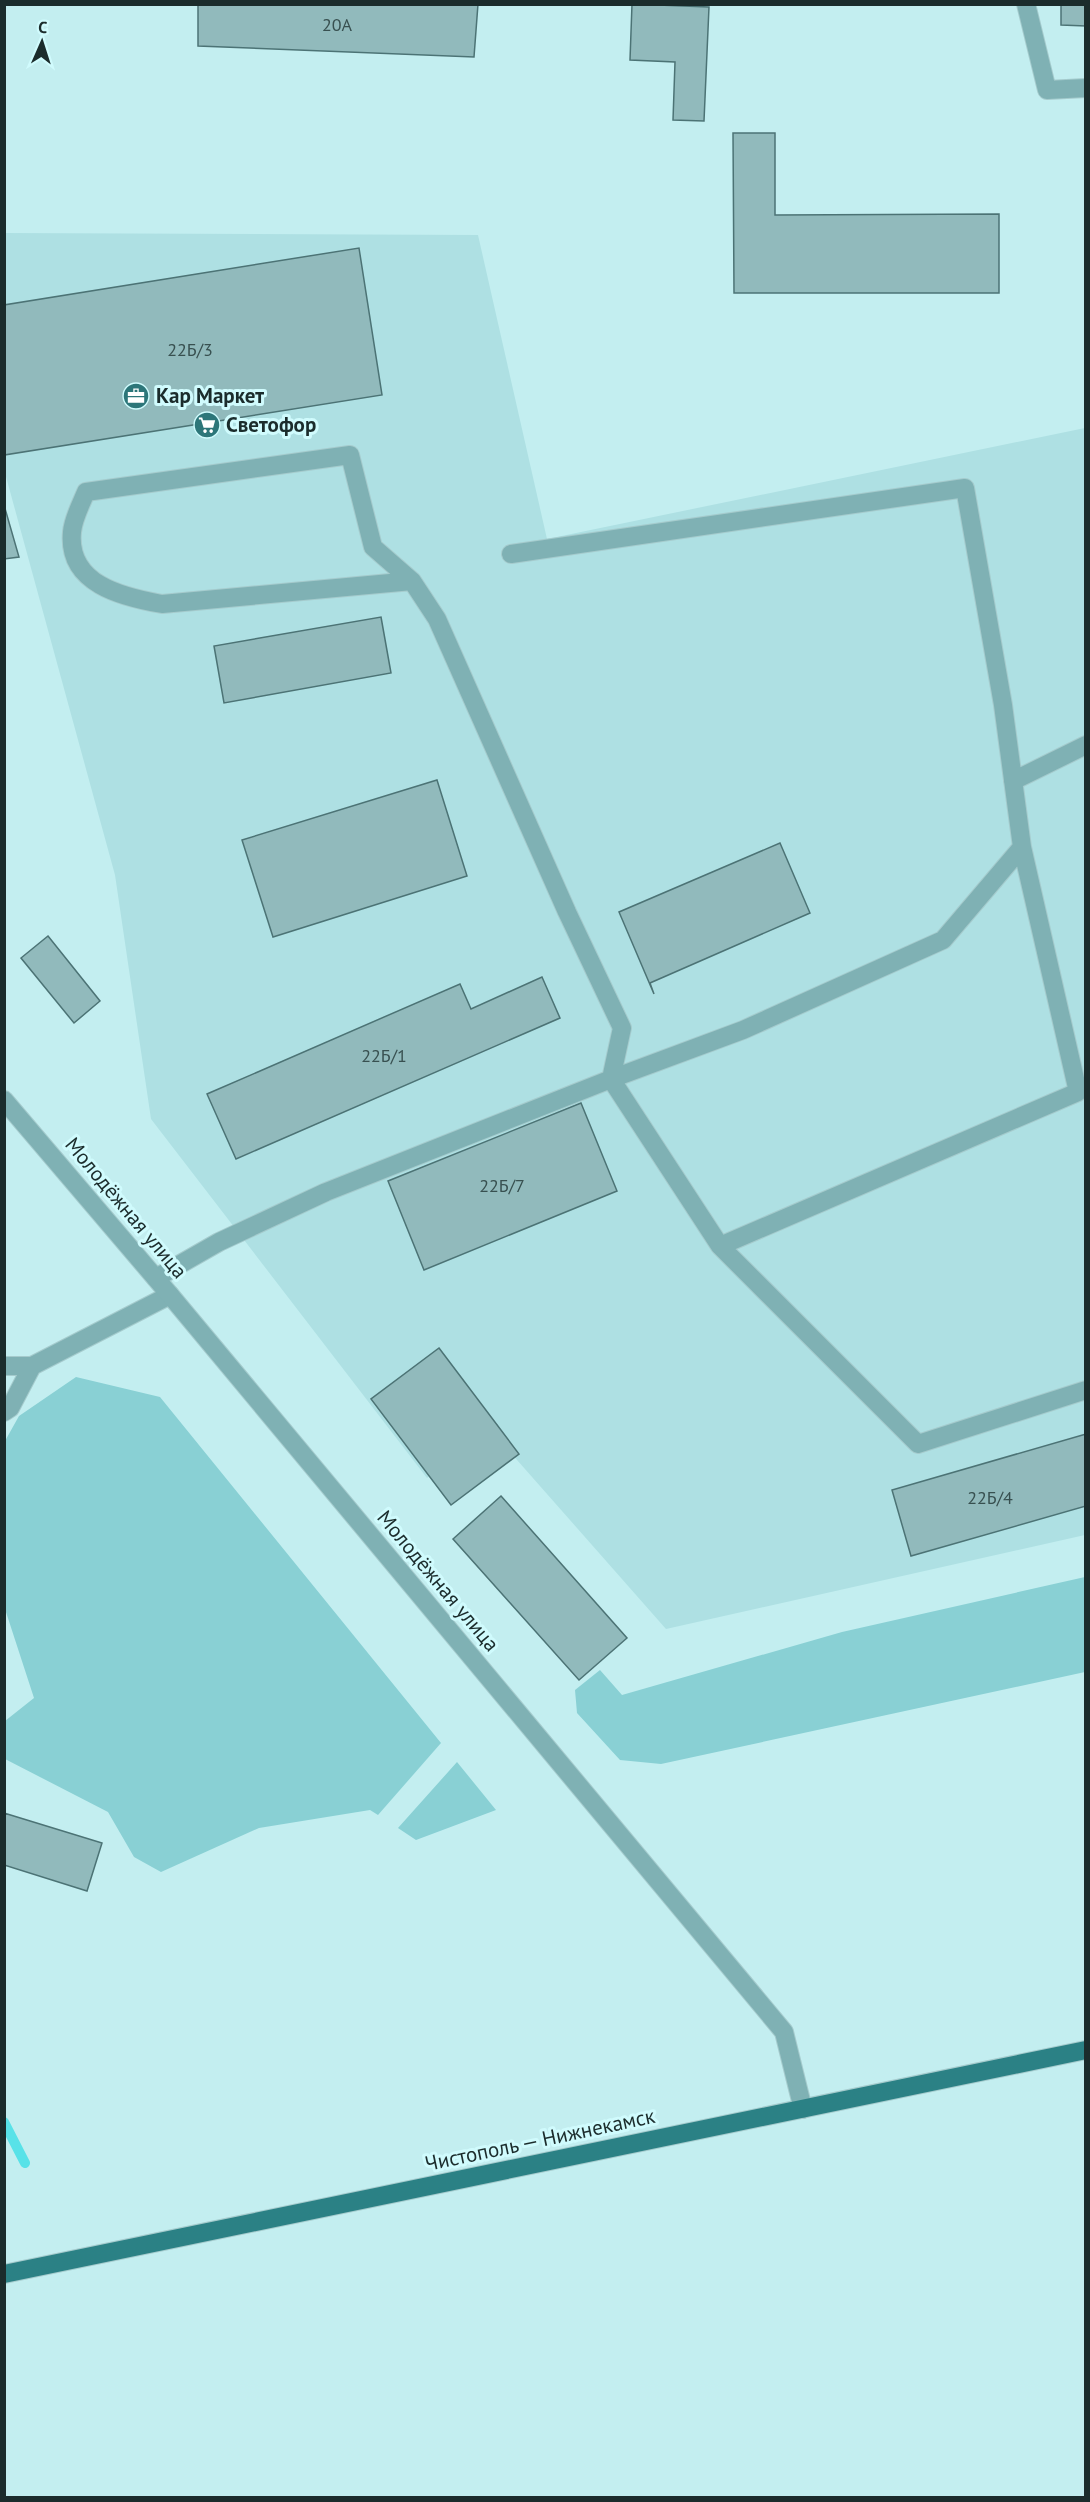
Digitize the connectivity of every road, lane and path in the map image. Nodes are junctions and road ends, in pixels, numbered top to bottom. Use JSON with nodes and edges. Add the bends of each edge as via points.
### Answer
{"nodes":[{"id":1,"x":1026,"y":4,"type":"edge"},
{"id":2,"x":1086,"y":88,"type":"edge"},
{"id":3,"x":511,"y":554,"type":"dead end"},
{"id":4,"x":412,"y":581,"type":"junction"},
{"id":5,"x":1086,"y":745,"type":"edge"},
{"id":6,"x":1013,"y":781,"type":"junction"},
{"id":7,"x":1022,"y":847,"type":"junction"},
{"id":8,"x":611,"y":1079,"type":"junction"},
{"id":9,"x":1082,"y":1094,"type":"edge"},
{"id":10,"x":4,"y":1100,"type":"edge"},
{"id":11,"x":720,"y":1246,"type":"junction"},
{"id":12,"x":156,"y":1278,"type":"junction"},
{"id":13,"x":170,"y":1295,"type":"junction"},
{"id":14,"x":4,"y":1366,"type":"edge"},
{"id":15,"x":32,"y":1366,"type":"junction"},
{"id":16,"x":1086,"y":1390,"type":"edge"},
{"id":17,"x":4,"y":1412,"type":"edge"},
{"id":18,"x":1086,"y":2050,"type":"edge"},
{"id":19,"x":802,"y":2109,"type":"junction"},
{"id":20,"x":4,"y":2274,"type":"edge"}],
"edges":[{"from":1,"to":2,"type":"street","via":[[1047,90]]},
{"from":3,"to":6,"type":"street","via":[[964,488]]},
{"from":4,"to":4,"type":"street","via":[[373,547],[350,455],[86,492],[72,531],[76,562],[94,583],[131,598],[162,604]]},
{"from":4,"to":8,"type":"street","via":[[436,619],[622,1028]]},
{"from":5,"to":6,"type":"street"},
{"from":6,"to":7,"type":"street"},
{"from":7,"to":8,"type":"street","via":[[943,940],[743,1030]]},
{"from":7,"to":9,"type":"street"},
{"from":8,"to":11,"type":"street"},
{"from":8,"to":12,"type":"street","via":[[326,1192],[219,1242]]},
{"from":9,"to":11,"type":"street"},
{"from":10,"to":12,"type":"street","name":"Молодёжная улица"},
{"from":11,"to":16,"type":"street","via":[[918,1444]]},
{"from":12,"to":13,"type":"street","name":"Молодёжная улица"},
{"from":13,"to":15,"type":"street"},
{"from":13,"to":19,"type":"street","name":"Молодёжная улица","via":[[784,2032]]},
{"from":14,"to":15,"type":"street"},
{"from":15,"to":17,"type":"street","via":[[10,1408]]},
{"from":18,"to":19,"type":"main road","name":"Чистополь — Нижнекамск"},
{"from":19,"to":20,"type":"main road","name":"Чистополь — Нижнекамск"}]}
